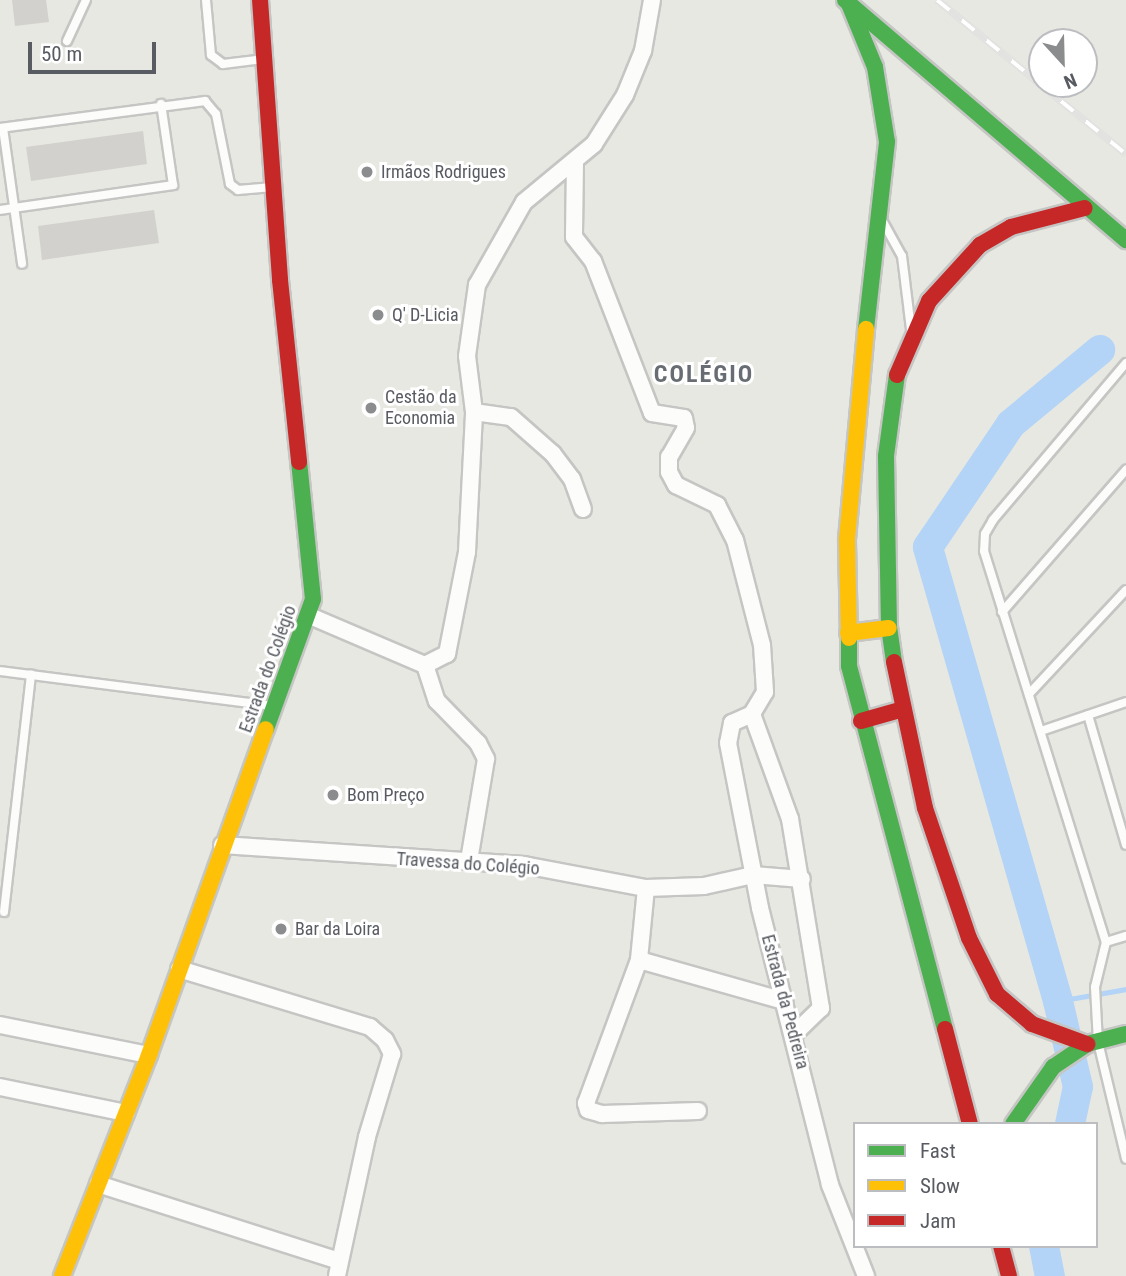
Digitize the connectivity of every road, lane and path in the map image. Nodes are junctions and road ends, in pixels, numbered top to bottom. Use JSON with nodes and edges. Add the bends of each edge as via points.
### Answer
{"nodes":[{"id":1,"x":86,"y":0,"type":"edge"},
{"id":2,"x":206,"y":0,"type":"edge"},
{"id":3,"x":260,"y":0,"type":"edge"},
{"id":4,"x":652,"y":0,"type":"edge"},
{"id":5,"x":847,"y":2,"type":"edge"},
{"id":6,"x":67,"y":41,"type":"dead end"},
{"id":7,"x":264,"y":59,"type":"junction"},
{"id":8,"x":161,"y":104,"type":"junction"},
{"id":9,"x":1,"y":128,"type":"edge"},
{"id":10,"x":575,"y":162,"type":"junction"},
{"id":11,"x":273,"y":187,"type":"junction"},
{"id":12,"x":14,"y":208,"type":"junction"},
{"id":13,"x":1085,"y":208,"type":"junction"},
{"id":14,"x":0,"y":210,"type":"edge"},
{"id":15,"x":881,"y":219,"type":"junction"},
{"id":16,"x":1126,"y":240,"type":"edge"},
{"id":17,"x":22,"y":264,"type":"dead end"},
{"id":18,"x":912,"y":335,"type":"junction"},
{"id":19,"x":1126,"y":363,"type":"edge"},
{"id":20,"x":474,"y":412,"type":"junction"},
{"id":21,"x":1126,"y":470,"type":"edge"},
{"id":22,"x":583,"y":509,"type":"dead end"},
{"id":23,"x":1126,"y":590,"type":"edge"},
{"id":24,"x":1002,"y":612,"type":"junction"},
{"id":25,"x":310,"y":616,"type":"junction"},
{"id":26,"x":889,"y":628,"type":"junction"},
{"id":27,"x":848,"y":633,"type":"junction"},
{"id":28,"x":425,"y":665,"type":"junction"},
{"id":29,"x":0,"y":671,"type":"edge"},
{"id":30,"x":31,"y":675,"type":"junction"},
{"id":31,"x":1029,"y":694,"type":"junction"},
{"id":32,"x":1126,"y":702,"type":"edge"},
{"id":33,"x":276,"y":706,"type":"junction"},
{"id":34,"x":903,"y":709,"type":"junction"},
{"id":35,"x":752,"y":714,"type":"junction"},
{"id":36,"x":1088,"y":715,"type":"junction"},
{"id":37,"x":861,"y":721,"type":"junction"},
{"id":38,"x":1041,"y":731,"type":"junction"},
{"id":39,"x":222,"y":845,"type":"junction"},
{"id":40,"x":1126,"y":845,"type":"edge"},
{"id":41,"x":469,"y":861,"type":"junction"},
{"id":42,"x":753,"y":875,"type":"junction"},
{"id":43,"x":802,"y":879,"type":"junction"},
{"id":44,"x":646,"y":888,"type":"junction"},
{"id":45,"x":4,"y":912,"type":"dead end"},
{"id":46,"x":1126,"y":936,"type":"edge"},
{"id":47,"x":1106,"y":942,"type":"junction"},
{"id":48,"x":639,"y":960,"type":"junction"},
{"id":49,"x":179,"y":969,"type":"junction"},
{"id":50,"x":784,"y":1002,"type":"junction"},
{"id":51,"x":0,"y":1025,"type":"edge"},
{"id":52,"x":794,"y":1034,"type":"junction"},
{"id":53,"x":1126,"y":1034,"type":"edge"},
{"id":54,"x":1084,"y":1044,"type":"junction"},
{"id":55,"x":149,"y":1055,"type":"junction"},
{"id":56,"x":0,"y":1087,"type":"edge"},
{"id":57,"x":698,"y":1111,"type":"dead end"},
{"id":58,"x":126,"y":1114,"type":"junction"},
{"id":59,"x":969,"y":1122,"type":"edge"},
{"id":60,"x":1014,"y":1122,"type":"edge"},
{"id":61,"x":1126,"y":1159,"type":"edge"},
{"id":62,"x":99,"y":1184,"type":"junction"},
{"id":63,"x":853,"y":1243,"type":"edge"},
{"id":64,"x":855,"y":1248,"type":"edge"},
{"id":65,"x":1002,"y":1248,"type":"edge"},
{"id":66,"x":338,"y":1268,"type":"edge"},
{"id":67,"x":62,"y":1276,"type":"edge"},
{"id":68,"x":866,"y":1276,"type":"edge"},
{"id":69,"x":1009,"y":1276,"type":"edge"}],
"edges":[{"from":1,"to":6,"type":"lane"},
{"from":2,"to":7,"type":"lane","via":[[211,55],[223,64]]},
{"from":3,"to":7,"type":"street","name":"Estrada do Colégio"},
{"from":4,"to":10,"type":"street","via":[[634,76],[594,144]]},
{"from":5,"to":13,"type":"street"},
{"from":5,"to":15,"type":"street","via":[[865,36],[884,105],[887,142]]},
{"from":7,"to":11,"type":"street","name":"Estrada do Colégio"},
{"from":8,"to":9,"type":"lane"},
{"from":8,"to":11,"type":"lane","via":[[194,101],[212,106],[230,184],[239,190]]},
{"from":8,"to":12,"type":"lane","via":[[173,185]]},
{"from":9,"to":12,"type":"lane"},
{"from":10,"to":20,"type":"street","via":[[524,202],[477,285],[467,356]]},
{"from":10,"to":35,"type":"street","via":[[574,237],[593,261],[620,321],[638,386],[652,413],[684,418],[686,428],[669,457],[668,472],[676,485],[717,505],[735,540],[762,645],[765,692]]},
{"from":11,"to":25,"type":"street","name":"Estrada do Colégio","via":[[313,575]]},
{"from":12,"to":14,"type":"lane"},
{"from":12,"to":17,"type":"lane"},
{"from":13,"to":16,"type":"street"},
{"from":13,"to":18,"type":"street","via":[[1011,227],[980,244],[950,274]]},
{"from":15,"to":18,"type":"lane","via":[[902,256]]},
{"from":15,"to":27,"type":"street","via":[[853,441]]},
{"from":18,"to":26,"type":"street","via":[[889,411]]},
{"from":19,"to":24,"type":"lane","via":[[985,534],[990,582]]},
{"from":20,"to":22,"type":"street","via":[[511,417],[536,439],[572,479]]},
{"from":20,"to":28,"type":"street","via":[[467,552],[451,642],[447,654]]},
{"from":21,"to":24,"type":"lane"},
{"from":23,"to":31,"type":"lane"},
{"from":24,"to":31,"type":"lane"},
{"from":25,"to":28,"type":"street"},
{"from":25,"to":33,"type":"street","name":"Estrada do Colégio"},
{"from":26,"to":27,"type":"street"},
{"from":26,"to":34,"type":"street"},
{"from":27,"to":37,"type":"street"},
{"from":28,"to":41,"type":"street","via":[[437,701],[478,743],[485,759]]},
{"from":29,"to":30,"type":"lane"},
{"from":30,"to":33,"type":"lane"},
{"from":30,"to":45,"type":"lane"},
{"from":31,"to":38,"type":"lane"},
{"from":32,"to":36,"type":"lane"},
{"from":33,"to":39,"type":"street","name":"Estrada do Colégio"},
{"from":34,"to":37,"type":"street"},
{"from":34,"to":54,"type":"street","via":[[925,808],[983,969],[1013,1010],[1055,1034]]},
{"from":35,"to":42,"type":"street","name":"Estrada da Pedreira","via":[[732,723],[728,743]]},
{"from":35,"to":43,"type":"street","via":[[790,819]]},
{"from":36,"to":38,"type":"lane"},
{"from":36,"to":40,"type":"lane"},
{"from":37,"to":59,"type":"street","via":[[914,903]]},
{"from":38,"to":47,"type":"lane"},
{"from":39,"to":41,"type":"street","name":"Travessa do Colégio","via":[[376,859]]},
{"from":39,"to":49,"type":"street","name":"Estrada do Colégio"},
{"from":41,"to":44,"type":"street","name":"Travessa do Colégio","via":[[524,865]]},
{"from":42,"to":43,"type":"street","name":"Travessa do Colégio"},
{"from":42,"to":44,"type":"street","name":"Travessa do Colégio","via":[[704,886]]},
{"from":42,"to":50,"type":"street","name":"Estrada da Pedreira"},
{"from":43,"to":52,"type":"street","via":[[821,1008]]},
{"from":44,"to":48,"type":"street"},
{"from":46,"to":47,"type":"lane"},
{"from":47,"to":54,"type":"lane"},
{"from":48,"to":50,"type":"street"},
{"from":48,"to":57,"type":"street","via":[[588,1095],[588,1110],[602,1114]]},
{"from":49,"to":55,"type":"street","name":"Estrada do Colégio"},
{"from":49,"to":66,"type":"street","via":[[370,1027],[386,1040],[392,1054],[367,1137]]},
{"from":50,"to":52,"type":"street","name":"Estrada da Pedreira"},
{"from":51,"to":55,"type":"street"},
{"from":52,"to":63,"type":"street","name":"Estrada da Pedreira","via":[[830,1185]]},
{"from":53,"to":54,"type":"street"},
{"from":54,"to":60,"type":"street","via":[[1053,1067]]},
{"from":54,"to":61,"type":"lane"},
{"from":55,"to":58,"type":"street","name":"Estrada do Colégio"},
{"from":56,"to":58,"type":"street"},
{"from":58,"to":62,"type":"street","name":"Estrada do Colégio"},
{"from":62,"to":66,"type":"street"},
{"from":62,"to":67,"type":"street","name":"Estrada do Colégio"},
{"from":64,"to":68,"type":"street","name":"Estrada da Pedreira"},
{"from":65,"to":69,"type":"street"}]}
